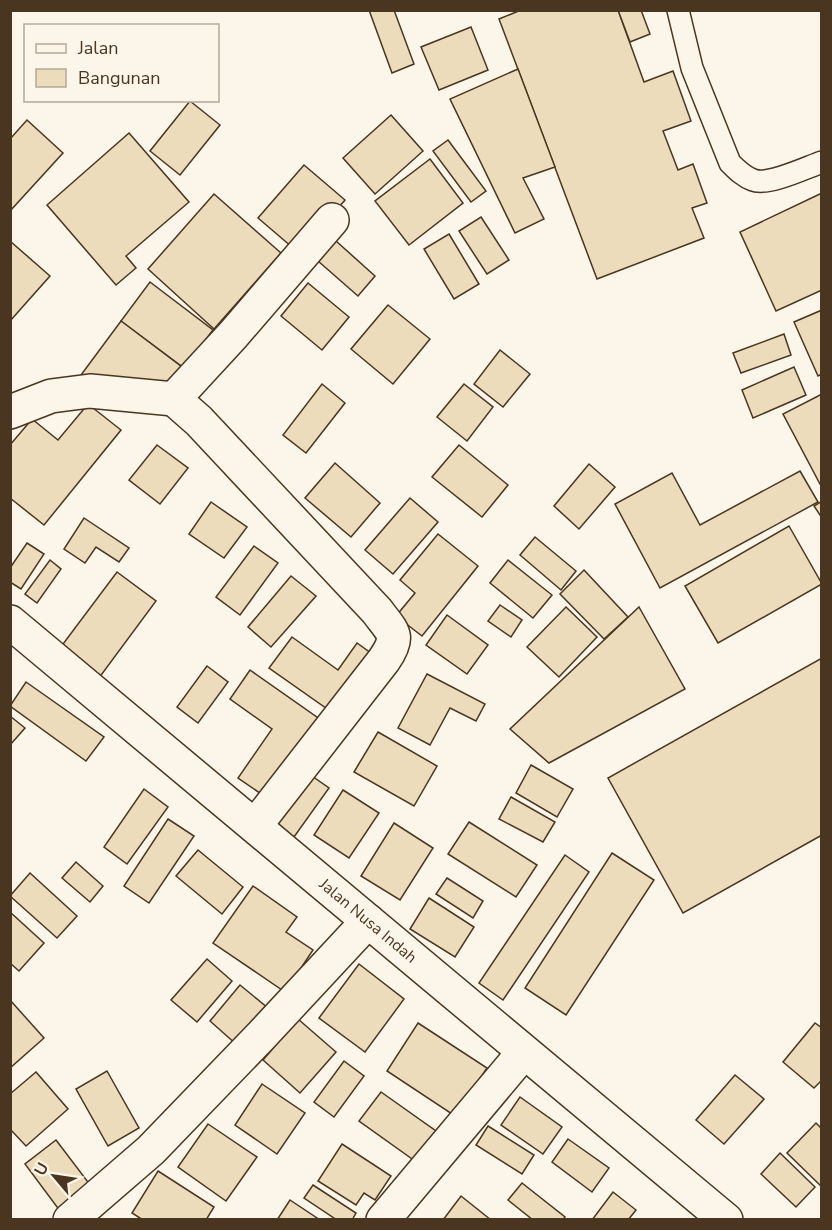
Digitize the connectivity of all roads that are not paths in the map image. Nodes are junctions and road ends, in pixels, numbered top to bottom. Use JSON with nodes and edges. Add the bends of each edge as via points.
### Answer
{"nodes":[{"id":1,"x":678,"y":10,"type":"edge"},
{"id":2,"x":822,"y":162,"type":"edge"},
{"id":3,"x":332,"y":220,"type":"dead end"},
{"id":4,"x":174,"y":399,"type":"junction"},
{"id":5,"x":10,"y":412,"type":"edge"},
{"id":6,"x":10,"y":622,"type":"edge"},
{"id":7,"x":255,"y":826,"type":"junction"},
{"id":8,"x":368,"y":921,"type":"junction"},
{"id":9,"x":524,"y":1052,"type":"junction"},
{"id":10,"x":70,"y":1220,"type":"edge"},
{"id":11,"x":383,"y":1220,"type":"edge"},
{"id":12,"x":726,"y":1220,"type":"edge"}],
"edges":[{"from":1,"to":2,"type":"lane","via":[[692,68],[730,163],[748,178],[765,183]]},
{"from":3,"to":4,"type":"street"},
{"from":4,"to":5,"type":"street","via":[[90,391],[51,396]]},
{"from":4,"to":7,"type":"street","via":[[377,611],[394,637],[393,647],[384,660]]},
{"from":6,"to":7,"type":"street","name":"Jalan Nusa Indah"},
{"from":7,"to":8,"type":"street","name":"Jalan Nusa Indah"},
{"from":8,"to":9,"type":"street","name":"Jalan Nusa Indah"},
{"from":8,"to":10,"type":"street","via":[[151,1150]]},
{"from":9,"to":11,"type":"street"},
{"from":9,"to":12,"type":"street","name":"Jalan Nusa Indah"}]}
